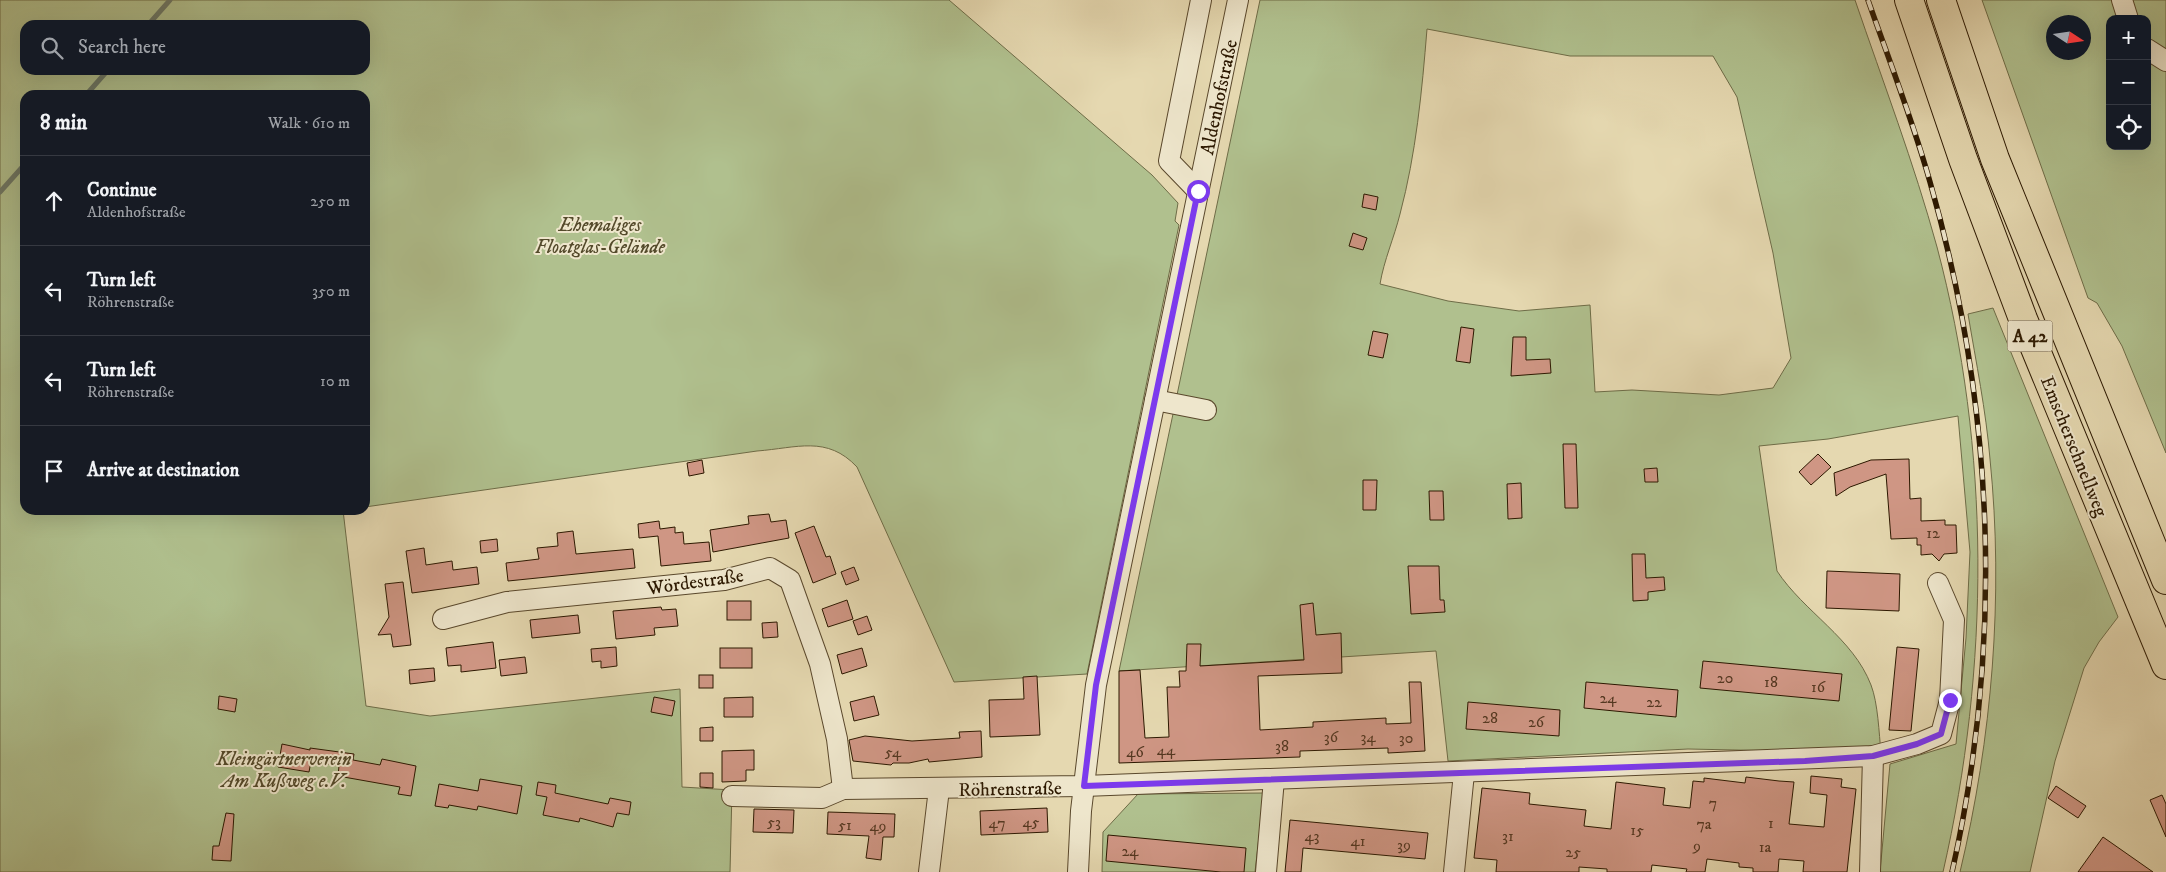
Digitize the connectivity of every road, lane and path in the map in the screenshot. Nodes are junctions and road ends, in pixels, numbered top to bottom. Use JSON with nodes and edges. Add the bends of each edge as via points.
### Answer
{"nodes":[{"id":1,"x":1201,"y":0,"type":"edge"},
{"id":2,"x":1238,"y":0,"type":"edge"},
{"id":3,"x":1909,"y":0,"type":"edge"},
{"id":4,"x":1941,"y":0,"type":"edge"},
{"id":5,"x":2122,"y":0,"type":"edge"},
{"id":6,"x":2127,"y":15,"type":"edge"},
{"id":7,"x":2151,"y":52,"type":"edge"},
{"id":8,"x":2166,"y":61,"type":"edge"},
{"id":9,"x":1198,"y":191,"type":"junction"},
{"id":10,"x":1155,"y":400,"type":"junction"},
{"id":11,"x":1206,"y":410,"type":"dead end"},
{"id":12,"x":2166,"y":580,"type":"edge"},
{"id":13,"x":1938,"y":583,"type":"dead end"},
{"id":14,"x":443,"y":619,"type":"dead end"},
{"id":15,"x":2166,"y":665,"type":"edge"},
{"id":16,"x":1873,"y":756,"type":"junction"},
{"id":17,"x":1464,"y":773,"type":"junction"},
{"id":18,"x":1274,"y":780,"type":"junction"},
{"id":19,"x":1084,"y":786,"type":"junction"},
{"id":20,"x":843,"y":788,"type":"junction"},
{"id":21,"x":939,"y":789,"type":"junction"},
{"id":22,"x":732,"y":796,"type":"dead end"},
{"id":23,"x":929,"y":872,"type":"edge"},
{"id":24,"x":1078,"y":872,"type":"edge"},
{"id":25,"x":1266,"y":872,"type":"edge"},
{"id":26,"x":1454,"y":872,"type":"edge"},
{"id":27,"x":1870,"y":872,"type":"edge"}],
"edges":[{"from":1,"to":9,"type":"street","via":[[1169,161]]},
{"from":2,"to":9,"type":"street","name":"Aldenhofstraße"},
{"from":3,"to":15,"type":"highway","name":"Emscherschnellweg","number":"A 42","via":[[1963,159],[2023,319]]},
{"from":4,"to":12,"type":"highway","name":"Emscherschnellweg","number":"A 42","via":[[1995,159]]},
{"from":5,"to":6,"type":"street"},
{"from":7,"to":8,"type":"street"},
{"from":9,"to":10,"type":"street","name":"Aldenhofstraße"},
{"from":10,"to":11,"type":"street"},
{"from":10,"to":19,"type":"street","name":"Aldenhofstraße","via":[[1096,685]]},
{"from":13,"to":16,"type":"street","name":"Röhrenstraße","via":[[1954,620],[1950,700],[1941,734]]},
{"from":14,"to":20,"type":"street","name":"Wördestraße","via":[[507,602],[724,580],[770,568],[790,580],[820,664],[838,739]]},
{"from":16,"to":17,"type":"street","name":"Röhrenstraße"},
{"from":16,"to":27,"type":"street"},
{"from":17,"to":18,"type":"street","name":"Röhrenstraße"},
{"from":17,"to":26,"type":"street"},
{"from":18,"to":19,"type":"street","name":"Röhrenstraße"},
{"from":18,"to":25,"type":"street"},
{"from":19,"to":21,"type":"street","name":"Röhrenstraße"},
{"from":19,"to":24,"type":"street","name":"Aldenhofstraße"},
{"from":20,"to":21,"type":"street","name":"Röhrenstraße"},
{"from":20,"to":22,"type":"street","name":"Röhrenstraße","via":[[822,798]]},
{"from":21,"to":23,"type":"street"}]}
